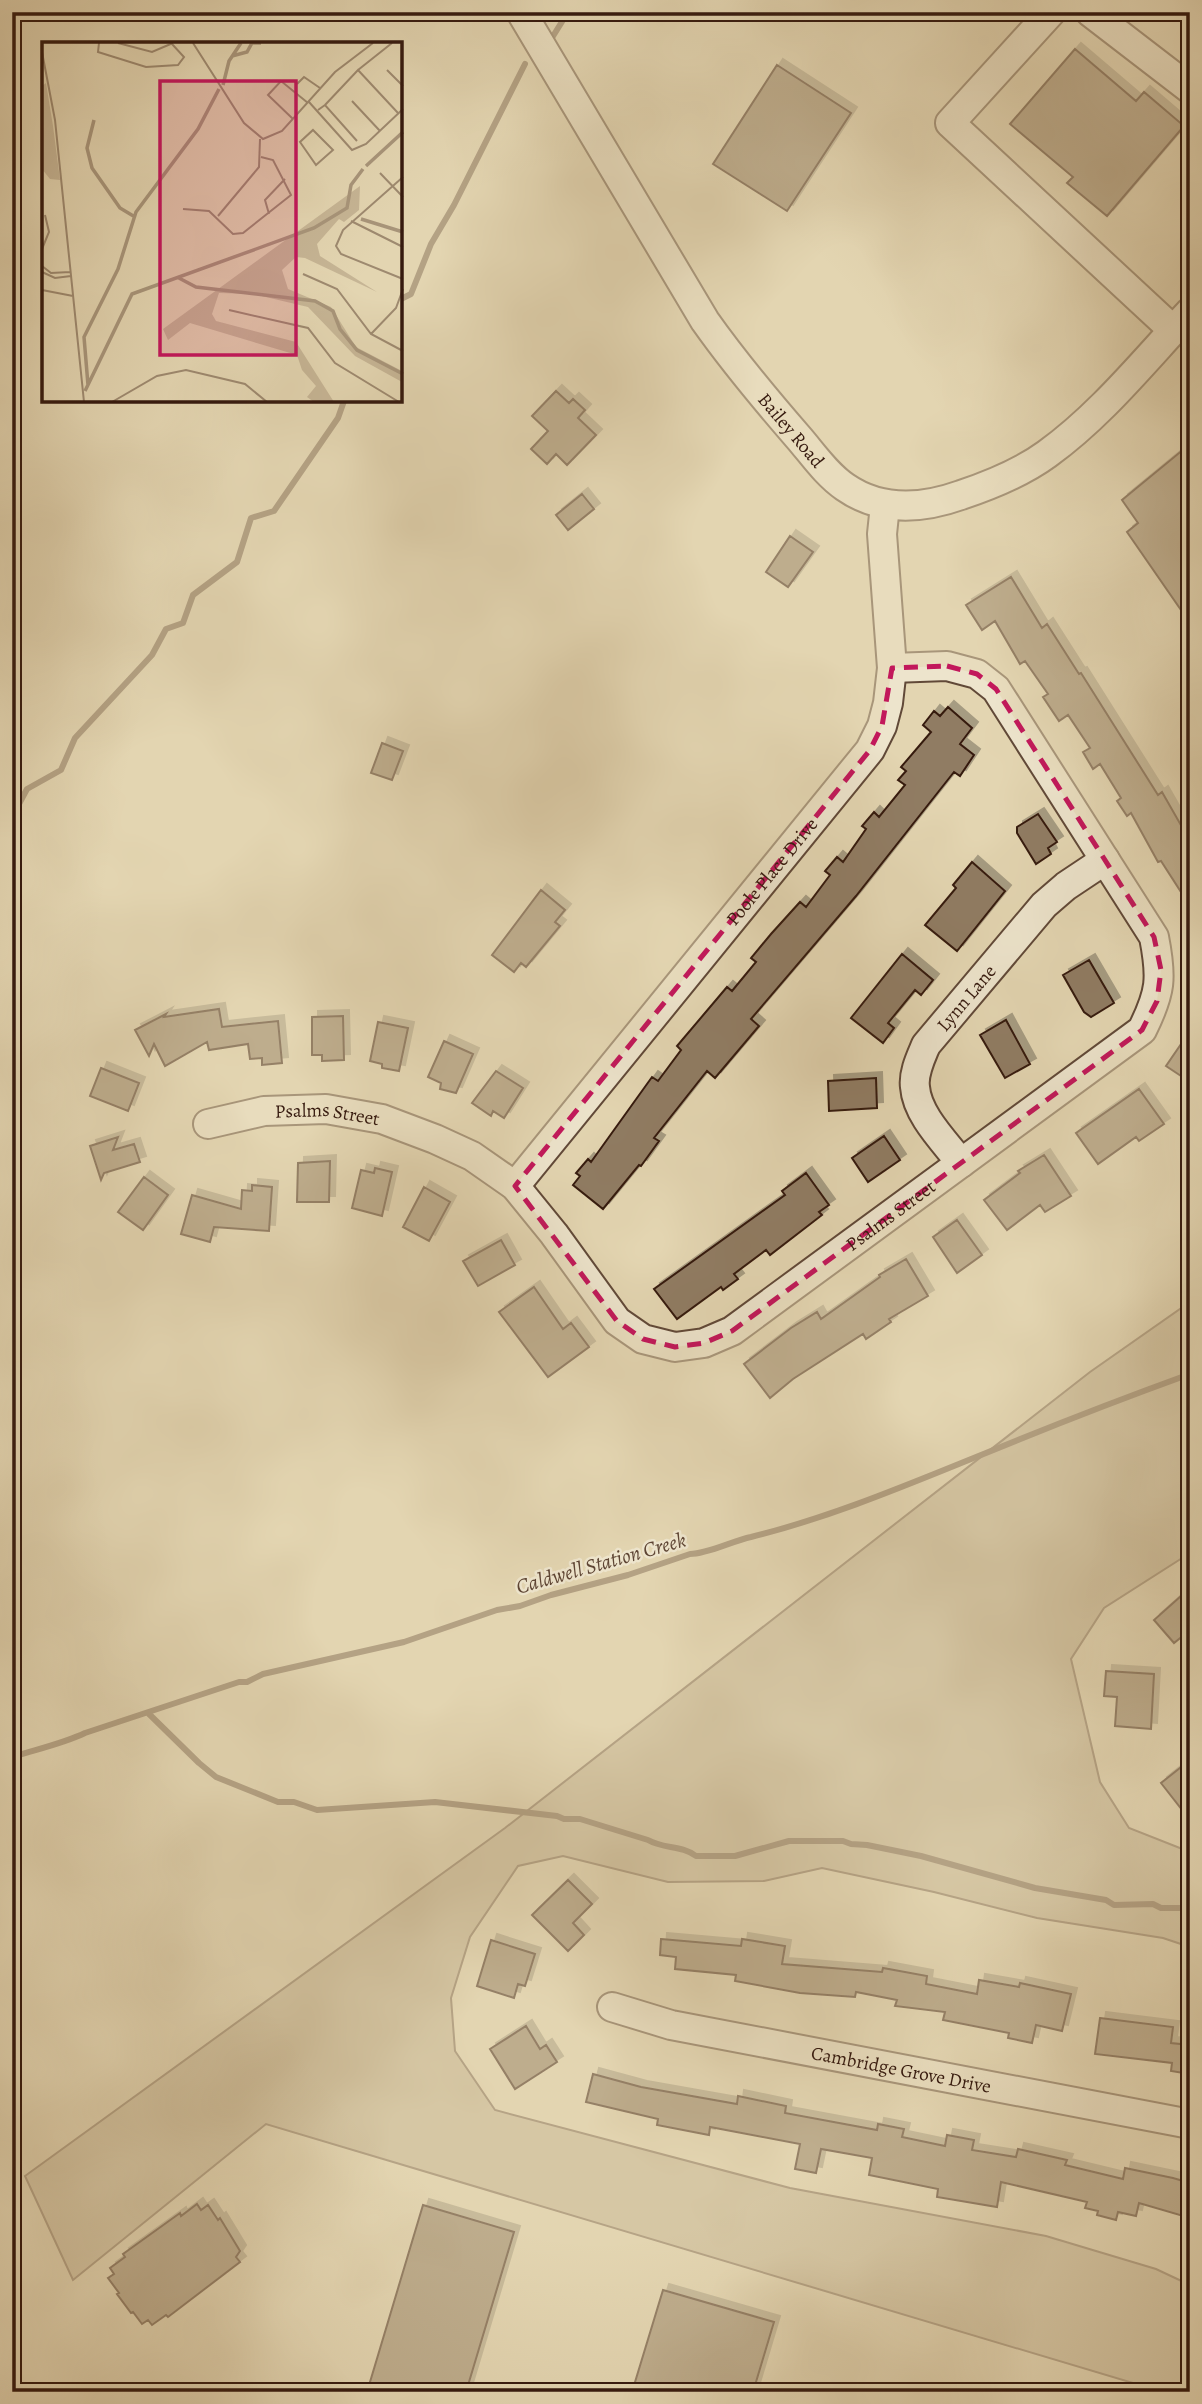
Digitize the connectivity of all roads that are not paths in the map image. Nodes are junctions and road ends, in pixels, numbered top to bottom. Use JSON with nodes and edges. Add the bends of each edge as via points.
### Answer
{"nodes":[{"id":1,"x":521,"y":12,"type":"edge"},
{"id":2,"x":1051,"y":12,"type":"edge"},
{"id":3,"x":1090,"y":12,"type":"edge"},
{"id":4,"x":1190,"y":89,"type":"edge"},
{"id":5,"x":1182,"y":321,"type":"edge"},
{"id":6,"x":885,"y":505,"type":"junction"},
{"id":7,"x":892,"y":668,"type":"junction"},
{"id":8,"x":1105,"y":860,"type":"junction"},
{"id":9,"x":208,"y":1124,"type":"dead end"},
{"id":10,"x":961,"y":1163,"type":"junction"},
{"id":11,"x":515,"y":1186,"type":"junction"},
{"id":12,"x":612,"y":2007,"type":"dead end"},
{"id":13,"x":1190,"y":2124,"type":"edge"}],
"edges":[{"from":1,"to":6,"type":"street","name":"Bailey Road","via":[[705,321],[738,367],[843,486]]},
{"from":2,"to":5,"type":"street","via":[[950,123]]},
{"from":3,"to":4,"type":"street"},
{"from":5,"to":6,"type":"street","name":"Bailey Road","via":[[1072,434],[1038,460],[948,500],[906,507]]},
{"from":6,"to":7,"type":"street","name":"Poole Place Drive","via":[[882,534]]},
{"from":7,"to":8,"type":"street","name":"Psalms Street","via":[[954,668],[977,674],[996,689]]},
{"from":7,"to":11,"type":"street","name":"Poole Place Drive","via":[[885,714],[870,750]]},
{"from":8,"to":10,"type":"street","name":"Lynn Lane","via":[[1044,905],[926,1045],[915,1087],[922,1111]]},
{"from":8,"to":10,"type":"street","name":"Psalms Street","via":[[1154,937],[1161,970],[1157,1001],[1142,1030]]},
{"from":9,"to":11,"type":"street","name":"Psalms Street","via":[[264,1111],[326,1109],[382,1119],[472,1156]]},
{"from":10,"to":11,"type":"street","name":"Psalms Street","via":[[732,1331],[704,1343],[675,1347],[643,1339],[617,1321]]},
{"from":12,"to":13,"type":"street","name":"Cambridge Grove Drive","via":[[671,2025]]}]}
